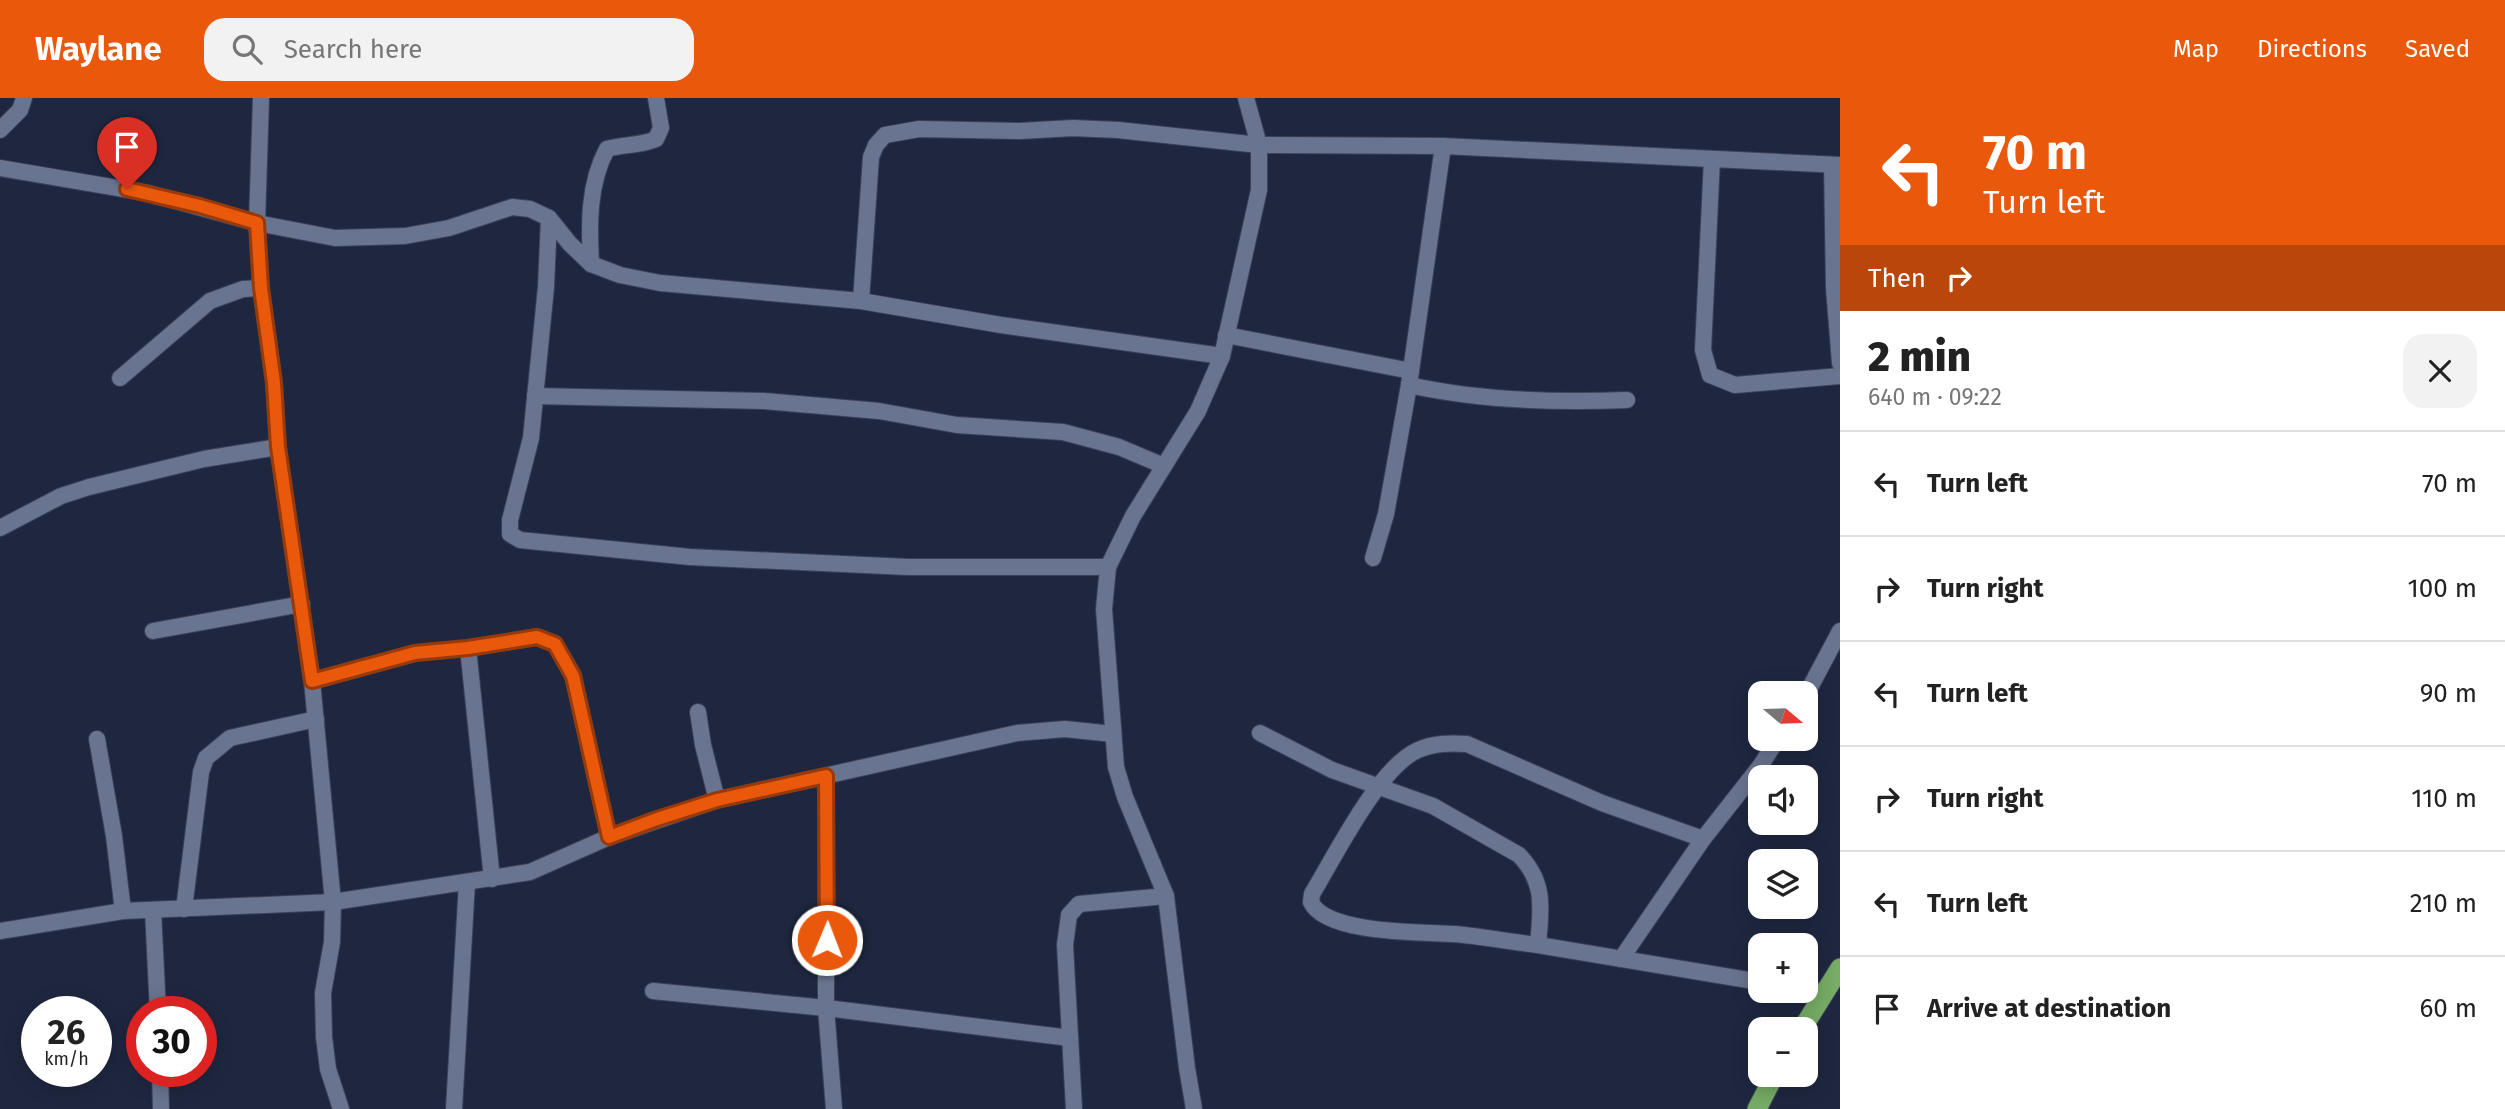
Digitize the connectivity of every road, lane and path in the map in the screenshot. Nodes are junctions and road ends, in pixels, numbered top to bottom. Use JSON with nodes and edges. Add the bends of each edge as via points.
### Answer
{"nodes":[{"id":1,"x":24,"y":98,"type":"edge"},
{"id":2,"x":261,"y":98,"type":"edge"},
{"id":3,"x":656,"y":98,"type":"edge"},
{"id":4,"x":1246,"y":98,"type":"edge"},
{"id":5,"x":0,"y":130,"type":"edge"},
{"id":6,"x":1259,"y":145,"type":"junction"},
{"id":7,"x":1443,"y":146,"type":"junction"},
{"id":8,"x":1712,"y":159,"type":"junction"},
{"id":9,"x":1836,"y":165,"type":"edge"},
{"id":10,"x":0,"y":168,"type":"edge"},
{"id":11,"x":549,"y":218,"type":"junction"},
{"id":12,"x":257,"y":223,"type":"junction"},
{"id":13,"x":592,"y":264,"type":"junction"},
{"id":14,"x":1837,"y":271,"type":"edge"},
{"id":15,"x":261,"y":288,"type":"junction"},
{"id":16,"x":861,"y":301,"type":"junction"},
{"id":17,"x":1226,"y":335,"type":"junction"},
{"id":18,"x":1222,"y":356,"type":"junction"},
{"id":19,"x":1840,"y":363,"type":"edge"},
{"id":20,"x":1840,"y":376,"type":"edge"},
{"id":21,"x":120,"y":378,"type":"dead end"},
{"id":22,"x":1410,"y":378,"type":"junction"},
{"id":23,"x":535,"y":396,"type":"junction"},
{"id":24,"x":1628,"y":400,"type":"dead end"},
{"id":25,"x":278,"y":447,"type":"junction"},
{"id":26,"x":1164,"y":466,"type":"junction"},
{"id":27,"x":0,"y":528,"type":"edge"},
{"id":28,"x":1373,"y":558,"type":"dead end"},
{"id":29,"x":1108,"y":567,"type":"junction"},
{"id":30,"x":302,"y":604,"type":"junction"},
{"id":31,"x":153,"y":631,"type":"dead end"},
{"id":32,"x":1840,"y":631,"type":"edge"},
{"id":33,"x":468,"y":648,"type":"junction"},
{"id":34,"x":312,"y":681,"type":"junction"},
{"id":35,"x":1813,"y":681,"type":"edge"},
{"id":36,"x":698,"y":712,"type":"dead end"},
{"id":37,"x":316,"y":719,"type":"junction"},
{"id":38,"x":1261,"y":733,"type":"dead end"},
{"id":39,"x":1112,"y":734,"type":"junction"},
{"id":40,"x":97,"y":739,"type":"dead end"},
{"id":41,"x":1770,"y":751,"type":"edge"},
{"id":42,"x":826,"y":776,"type":"junction"},
{"id":43,"x":1377,"y":786,"type":"junction"},
{"id":44,"x":717,"y":800,"type":"junction"},
{"id":45,"x":609,"y":837,"type":"junction"},
{"id":46,"x":1703,"y":839,"type":"junction"},
{"id":47,"x":492,"y":878,"type":"junction"},
{"id":48,"x":467,"y":882,"type":"junction"},
{"id":49,"x":1166,"y":896,"type":"junction"},
{"id":50,"x":333,"y":902,"type":"junction"},
{"id":51,"x":184,"y":909,"type":"junction"},
{"id":52,"x":153,"y":910,"type":"junction"},
{"id":53,"x":123,"y":911,"type":"junction"},
{"id":54,"x":0,"y":931,"type":"edge"},
{"id":55,"x":1538,"y":945,"type":"junction"},
{"id":56,"x":1621,"y":959,"type":"junction"},
{"id":57,"x":1840,"y":968,"type":"edge"},
{"id":58,"x":1748,"y":980,"type":"edge"},
{"id":59,"x":1818,"y":988,"type":"edge"},
{"id":60,"x":653,"y":991,"type":"dead end"},
{"id":61,"x":157,"y":996,"type":"edge"},
{"id":62,"x":826,"y":1008,"type":"junction"},
{"id":63,"x":1070,"y":1038,"type":"junction"},
{"id":64,"x":160,"y":1087,"type":"edge"},
{"id":65,"x":1768,"y":1087,"type":"edge"},
{"id":66,"x":161,"y":1109,"type":"edge"},
{"id":67,"x":341,"y":1109,"type":"edge"},
{"id":68,"x":454,"y":1109,"type":"edge"},
{"id":69,"x":834,"y":1109,"type":"edge"},
{"id":70,"x":1074,"y":1109,"type":"edge"},
{"id":71,"x":1194,"y":1109,"type":"edge"},
{"id":72,"x":1756,"y":1109,"type":"edge"}],
"edges":[{"from":1,"to":5,"type":"street","via":[[20,110]]},
{"from":2,"to":12,"type":"street"},
{"from":3,"to":13,"type":"street","via":[[661,128],[656,139],[607,149],[598,166],[590,232]]},
{"from":4,"to":6,"type":"street"},
{"from":6,"to":7,"type":"street"},
{"from":6,"to":16,"type":"street","via":[[1073,128],[919,129],[885,135],[871,157]]},
{"from":6,"to":17,"type":"street","via":[[1259,190]]},
{"from":7,"to":8,"type":"street"},
{"from":7,"to":22,"type":"street"},
{"from":8,"to":9,"type":"street"},
{"from":8,"to":20,"type":"street","via":[[1703,350],[1710,375],[1735,384]]},
{"from":9,"to":14,"type":"street"},
{"from":10,"to":12,"type":"street","via":[[147,193]]},
{"from":11,"to":12,"type":"street","via":[[512,207],[449,228],[364,238]]},
{"from":11,"to":13,"type":"street"},
{"from":11,"to":23,"type":"street"},
{"from":12,"to":15,"type":"street"},
{"from":13,"to":16,"type":"street","via":[[660,282]]},
{"from":14,"to":19,"type":"street"},
{"from":15,"to":21,"type":"street","via":[[243,289],[211,301]]},
{"from":15,"to":25,"type":"street"},
{"from":16,"to":18,"type":"street"},
{"from":17,"to":18,"type":"street"},
{"from":17,"to":22,"type":"street"},
{"from":18,"to":26,"type":"street","via":[[1198,411]]},
{"from":22,"to":24,"type":"street","via":[[1446,394],[1489,399]]},
{"from":22,"to":28,"type":"street","via":[[1386,514]]},
{"from":23,"to":26,"type":"street","via":[[764,401],[878,411],[957,425],[1063,432],[1119,447]]},
{"from":23,"to":29,"type":"street","via":[[531,438],[510,520],[510,534],[520,540],[717,558],[908,567]]},
{"from":25,"to":27,"type":"street","via":[[204,459],[89,487],[61,496]]},
{"from":25,"to":30,"type":"street"},
{"from":26,"to":29,"type":"street"},
{"from":29,"to":39,"type":"street","via":[[1104,608]]},
{"from":30,"to":31,"type":"street"},
{"from":30,"to":34,"type":"street"},
{"from":32,"to":35,"type":"street"},
{"from":33,"to":34,"type":"street","via":[[415,653]]},
{"from":33,"to":45,"type":"street","via":[[537,637],[555,644],[573,676]]},
{"from":33,"to":47,"type":"street"},
{"from":34,"to":37,"type":"street"},
{"from":36,"to":44,"type":"street"},
{"from":37,"to":50,"type":"street"},
{"from":37,"to":51,"type":"street","via":[[230,738],[206,758]]},
{"from":38,"to":43,"type":"street","via":[[1332,770]]},
{"from":39,"to":42,"type":"street","via":[[1065,729],[1017,733]]},
{"from":39,"to":49,"type":"street","via":[[1115,767]]},
{"from":40,"to":53,"type":"street"},
{"from":41,"to":46,"type":"street"},
{"from":42,"to":44,"type":"street"},
{"from":42,"to":62,"type":"street"},
{"from":43,"to":46,"type":"street","via":[[1416,750],[1443,743],[1467,744],[1602,803]]},
{"from":43,"to":55,"type":"street","via":[[1433,806],[1519,855],[1539,883]]},
{"from":43,"to":55,"type":"street","via":[[1312,894],[1311,902],[1319,913],[1380,932],[1454,934]]},
{"from":44,"to":45,"type":"street"},
{"from":45,"to":47,"type":"street","via":[[530,872]]},
{"from":46,"to":56,"type":"street"},
{"from":47,"to":48,"type":"street"},
{"from":48,"to":50,"type":"street"},
{"from":48,"to":68,"type":"street"},
{"from":49,"to":63,"type":"street","via":[[1079,904],[1069,915],[1066,980]]},
{"from":49,"to":71,"type":"street"},
{"from":50,"to":51,"type":"street"},
{"from":50,"to":67,"type":"street","via":[[323,993],[328,1069]]},
{"from":51,"to":52,"type":"street"},
{"from":52,"to":53,"type":"street"},
{"from":52,"to":61,"type":"street"},
{"from":53,"to":54,"type":"street"},
{"from":55,"to":56,"type":"street"},
{"from":56,"to":58,"type":"street"},
{"from":57,"to":59,"type":"highway"},
{"from":60,"to":62,"type":"street"},
{"from":62,"to":63,"type":"street"},
{"from":62,"to":69,"type":"street"},
{"from":63,"to":70,"type":"street"},
{"from":64,"to":66,"type":"street"},
{"from":65,"to":72,"type":"highway"}]}
